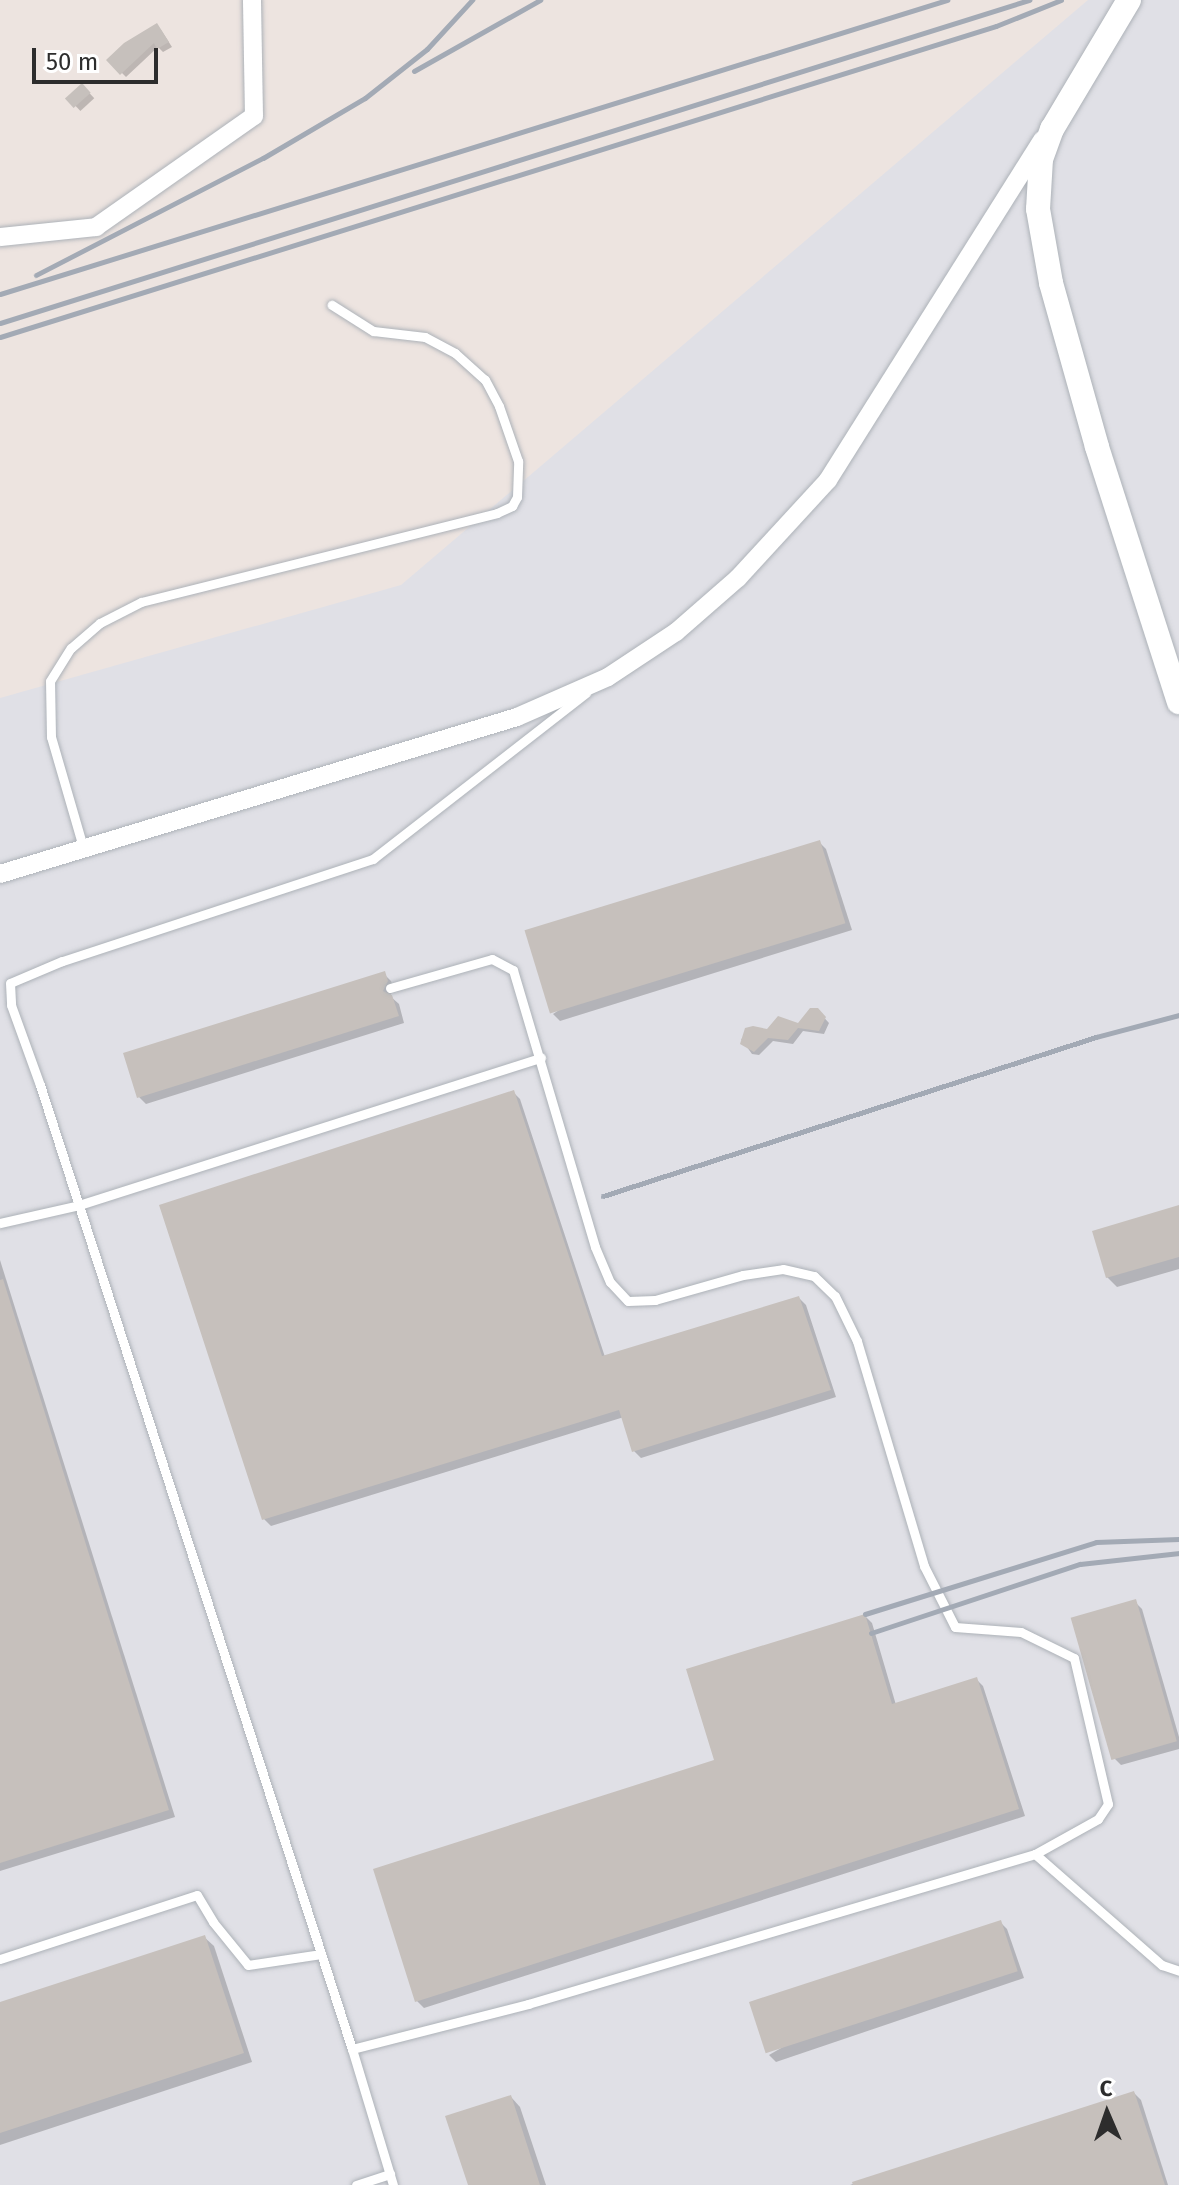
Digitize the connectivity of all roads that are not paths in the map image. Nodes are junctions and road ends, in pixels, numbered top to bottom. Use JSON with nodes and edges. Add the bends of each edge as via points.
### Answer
{"nodes":[{"id":1,"x":252,"y":0,"type":"edge"},
{"id":2,"x":1129,"y":0,"type":"edge"},
{"id":3,"x":1064,"y":104,"type":"junction"},
{"id":4,"x":0,"y":237,"type":"edge"},
{"id":5,"x":332,"y":305,"type":"dead end"},
{"id":6,"x":608,"y":677,"type":"junction"},
{"id":7,"x":1179,"y":702,"type":"edge"},
{"id":8,"x":83,"y":847,"type":"junction"},
{"id":9,"x":0,"y":874,"type":"edge"},
{"id":10,"x":390,"y":988,"type":"dead end"},
{"id":11,"x":541,"y":1058,"type":"junction"},
{"id":12,"x":79,"y":1205,"type":"junction"},
{"id":13,"x":0,"y":1223,"type":"edge"},
{"id":14,"x":1035,"y":1854,"type":"junction"},
{"id":15,"x":321,"y":1954,"type":"junction"},
{"id":16,"x":0,"y":1959,"type":"edge"},
{"id":17,"x":1179,"y":1971,"type":"edge"},
{"id":18,"x":352,"y":2049,"type":"junction"},
{"id":19,"x":390,"y":2174,"type":"junction"},
{"id":20,"x":356,"y":2185,"type":"edge"},
{"id":21,"x":393,"y":2185,"type":"edge"}],
"edges":[{"from":1,"to":4,"type":"street","via":[[254,116],[96,227]]},
{"from":2,"to":3,"type":"main road"},
{"from":3,"to":6,"type":"street","via":[[828,480],[738,578],[676,632]]},
{"from":3,"to":7,"type":"main road","via":[[1041,159],[1038,182],[1051,283]]},
{"from":5,"to":8,"type":"lane","via":[[373,331],[425,337],[455,353],[485,380],[518,461],[517,497],[497,513],[141,602],[100,623],[71,648],[50,681],[51,737]]},
{"from":6,"to":8,"type":"street","via":[[517,717]]},
{"from":6,"to":12,"type":"lane","via":[[373,859],[62,961],[10,983],[11,1005]]},
{"from":8,"to":9,"type":"street"},
{"from":10,"to":11,"type":"lane","via":[[492,959],[513,970]]},
{"from":11,"to":12,"type":"lane"},
{"from":11,"to":14,"type":"lane","via":[[595,1247],[610,1282],[628,1301],[655,1300],[783,1269],[814,1276],[835,1296],[857,1341],[924,1566],[955,1627],[1021,1632],[1074,1658],[1108,1804],[1098,1819]]},
{"from":12,"to":13,"type":"lane"},
{"from":12,"to":15,"type":"lane"},
{"from":14,"to":17,"type":"lane","via":[[1162,1965]]},
{"from":14,"to":18,"type":"lane","via":[[528,2004]]},
{"from":15,"to":16,"type":"lane","via":[[248,1965],[197,1895]]},
{"from":15,"to":18,"type":"lane"},
{"from":18,"to":19,"type":"lane"},
{"from":19,"to":20,"type":"lane"},
{"from":19,"to":21,"type":"lane"}]}
